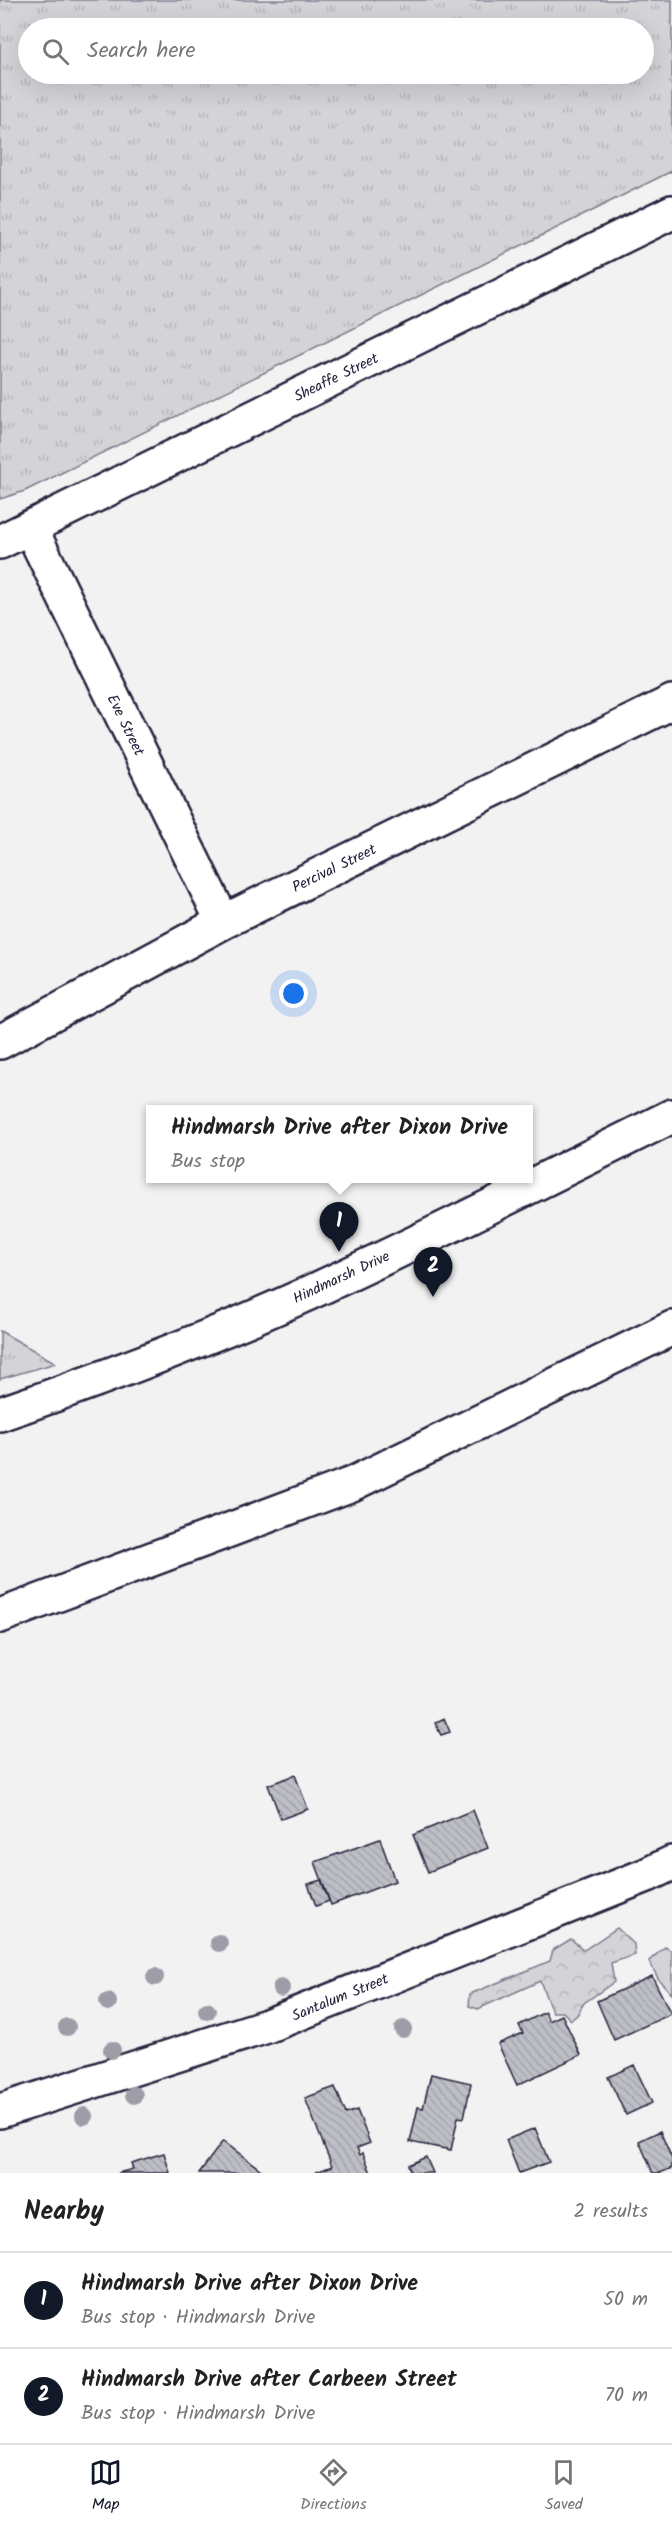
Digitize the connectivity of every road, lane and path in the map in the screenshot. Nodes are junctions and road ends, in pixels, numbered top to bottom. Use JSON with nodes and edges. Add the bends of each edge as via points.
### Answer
{"nodes":[{"id":1,"x":672,"y":212,"type":"edge"},
{"id":2,"x":30,"y":528,"type":"junction"},
{"id":3,"x":0,"y":542,"type":"edge"},
{"id":4,"x":672,"y":702,"type":"edge"},
{"id":5,"x":223,"y":922,"type":"junction"},
{"id":6,"x":0,"y":1042,"type":"edge"},
{"id":7,"x":672,"y":1116,"type":"edge"},
{"id":8,"x":672,"y":1328,"type":"edge"},
{"id":9,"x":0,"y":1414,"type":"edge"},
{"id":10,"x":0,"y":1616,"type":"edge"},
{"id":11,"x":672,"y":1863,"type":"edge"},
{"id":12,"x":0,"y":2111,"type":"edge"}],
"edges":[{"from":1,"to":2,"type":"street","name":"Sheaffe Street"},
{"from":2,"to":3,"type":"street","name":"Sheaffe Street"},
{"from":2,"to":5,"type":"street","name":"Eve Street"},
{"from":4,"to":5,"type":"street","name":"Percival Street"},
{"from":5,"to":6,"type":"street","name":"Percival Street"},
{"from":7,"to":9,"type":"street","name":"Hindmarsh Drive","via":[[309,1293],[143,1363]]},
{"from":8,"to":10,"type":"street","via":[[352,1484]]},
{"from":11,"to":12,"type":"street","name":"Santalum Street","via":[[267,2026]]}]}
